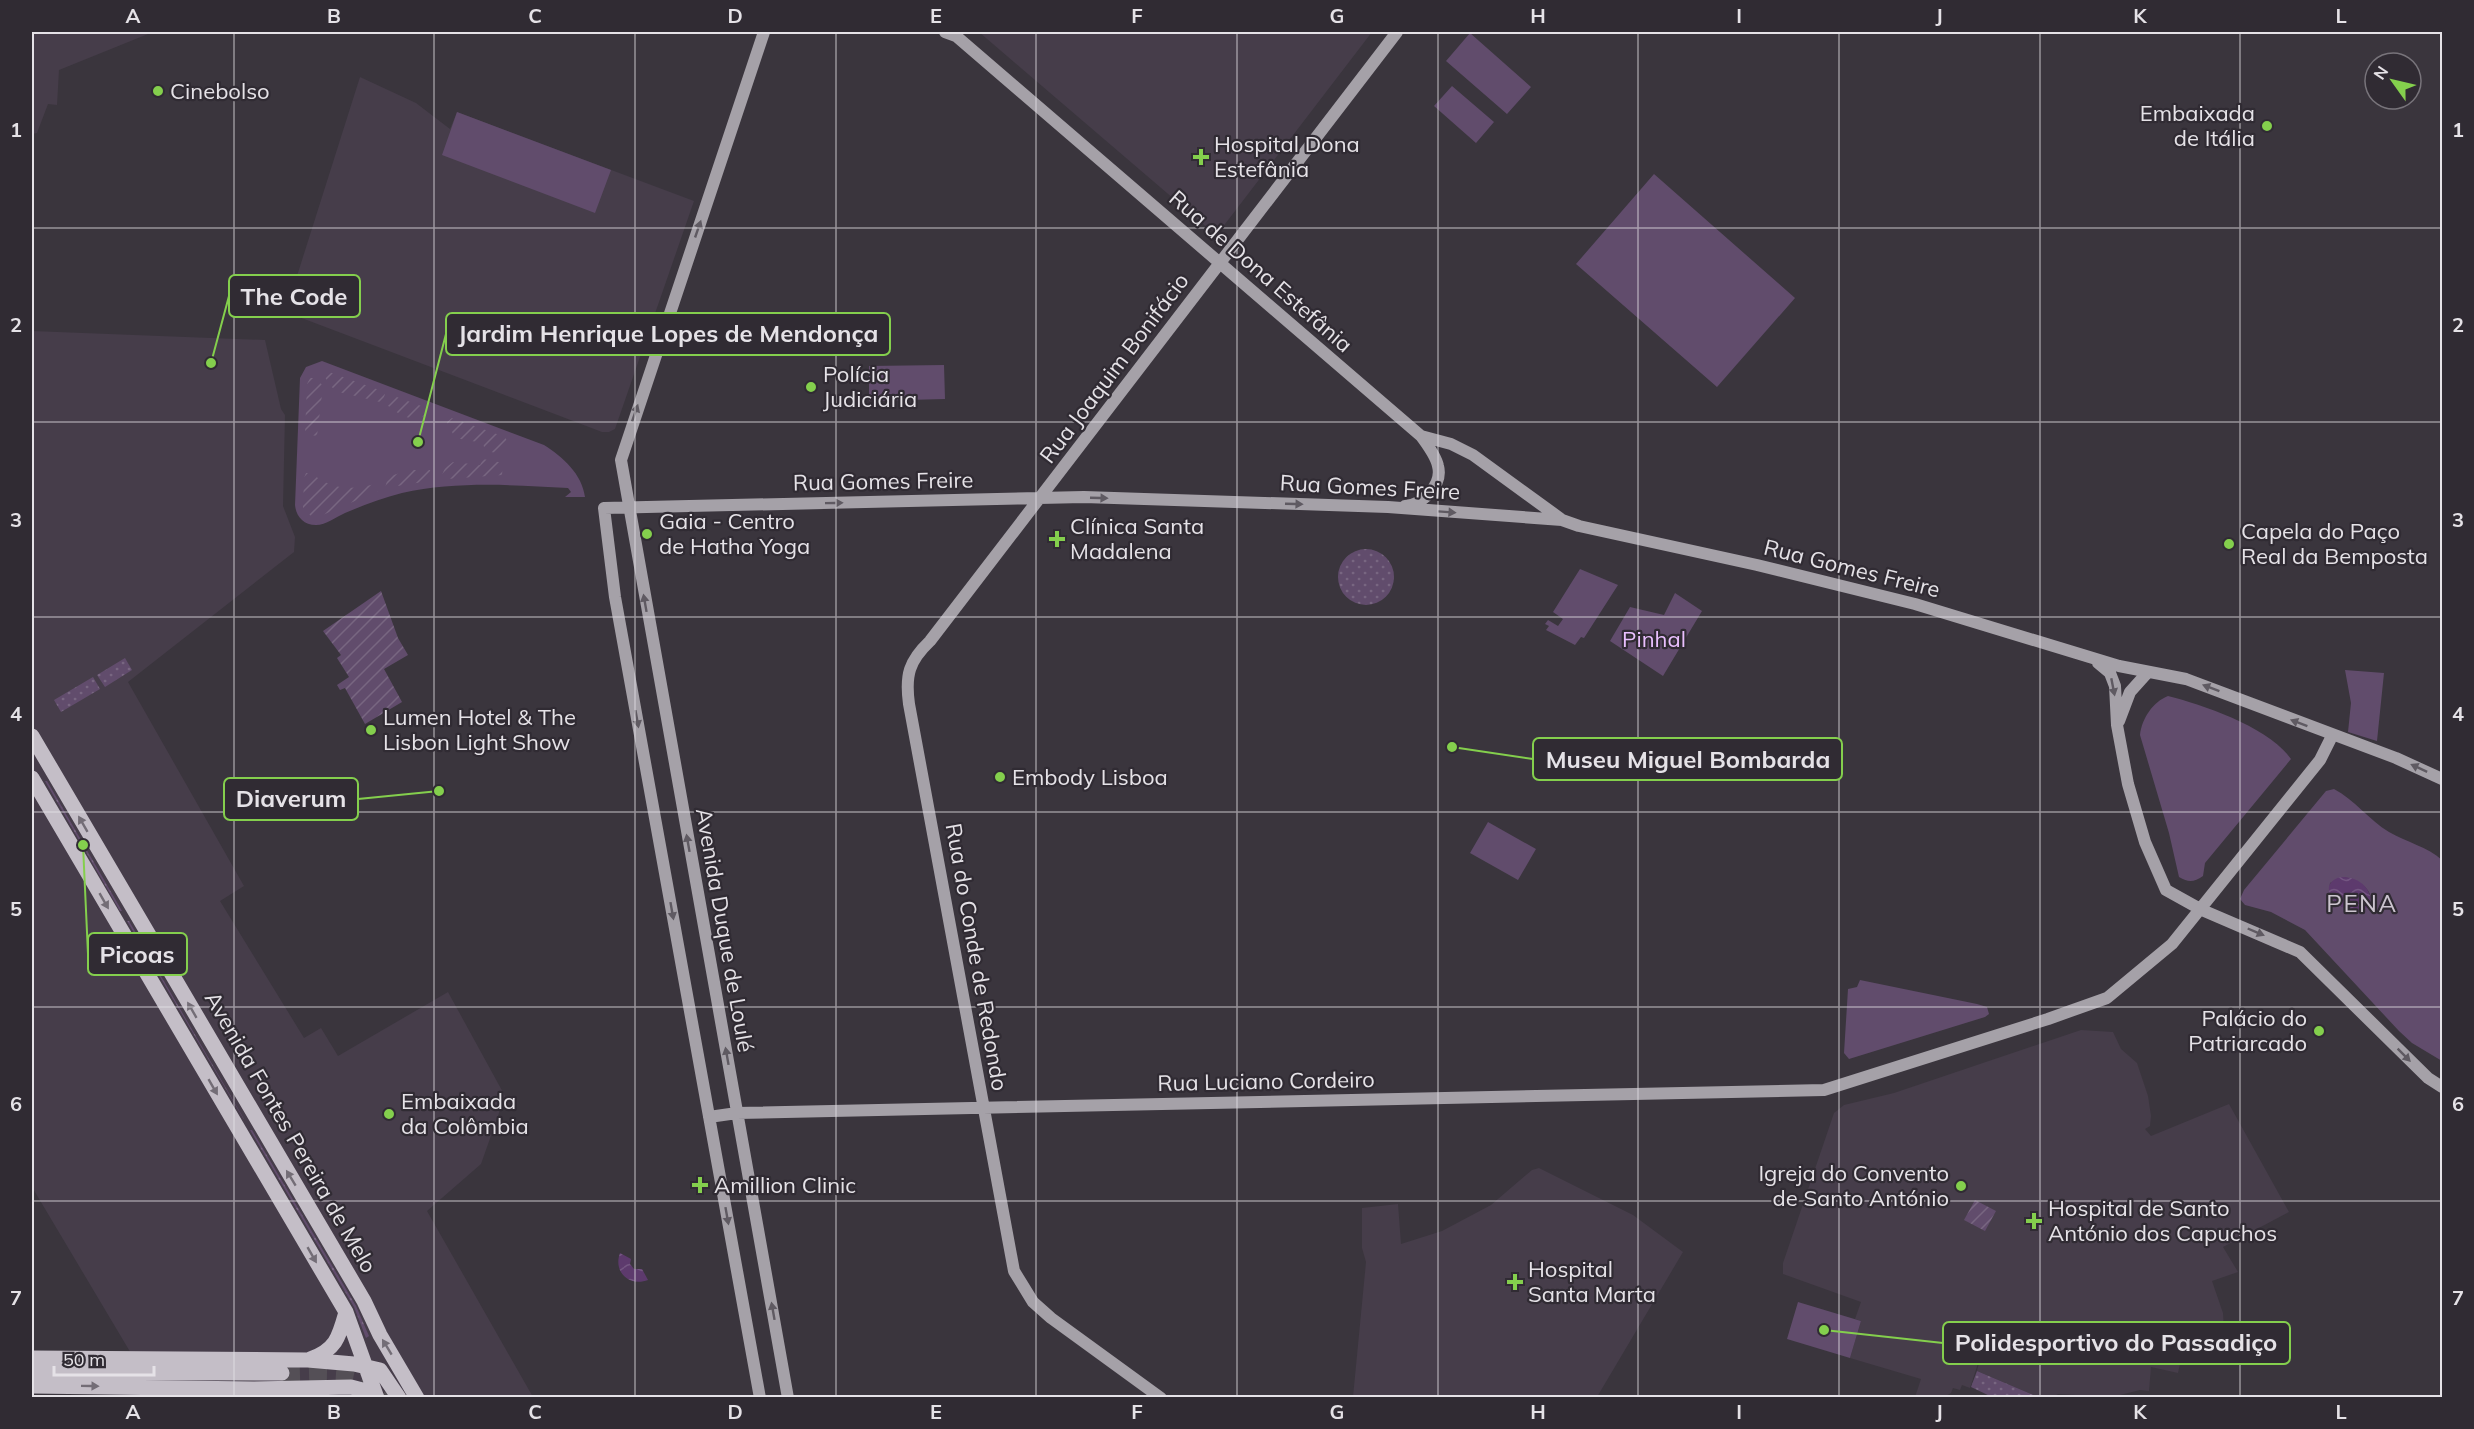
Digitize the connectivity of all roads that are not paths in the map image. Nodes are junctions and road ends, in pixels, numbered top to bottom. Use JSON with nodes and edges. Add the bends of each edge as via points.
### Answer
{"nodes":[{"id":1,"x":764,"y":32,"type":"edge"},
{"id":2,"x":945,"y":32,"type":"edge"},
{"id":3,"x":1397,"y":32,"type":"edge"},
{"id":4,"x":1220,"y":263,"type":"junction"},
{"id":5,"x":1421,"y":436,"type":"junction"},
{"id":6,"x":1041,"y":498,"type":"junction"},
{"id":7,"x":1388,"y":507,"type":"junction"},
{"id":8,"x":628,"y":508,"type":"junction"},
{"id":9,"x":1562,"y":520,"type":"junction"},
{"id":10,"x":2092,"y":658,"type":"junction"},
{"id":11,"x":2148,"y":672,"type":"junction"},
{"id":12,"x":2117,"y":725,"type":"junction"},
{"id":13,"x":32,"y":736,"type":"edge"},
{"id":14,"x":2332,"y":736,"type":"junction"},
{"id":15,"x":32,"y":778,"type":"edge"},
{"id":16,"x":2442,"y":779,"type":"edge"},
{"id":17,"x":2202,"y":910,"type":"junction"},
{"id":18,"x":2442,"y":1087,"type":"edge"},
{"id":19,"x":983,"y":1108,"type":"junction"},
{"id":20,"x":737,"y":1113,"type":"junction"},
{"id":21,"x":709,"y":1117,"type":"junction"},
{"id":22,"x":346,"y":1312,"type":"junction"},
{"id":23,"x":32,"y":1358,"type":"edge"},
{"id":24,"x":308,"y":1360,"type":"junction"},
{"id":25,"x":367,"y":1367,"type":"junction"},
{"id":26,"x":32,"y":1372,"type":"edge"},
{"id":27,"x":282,"y":1373,"type":"tunnel mouth"},
{"id":28,"x":32,"y":1386,"type":"edge"},
{"id":29,"x":788,"y":1396,"type":"edge"},
{"id":30,"x":760,"y":1397,"type":"edge"},
{"id":31,"x":377,"y":1398,"type":"edge"},
{"id":32,"x":399,"y":1398,"type":"edge"},
{"id":33,"x":417,"y":1398,"type":"edge"},
{"id":34,"x":1161,"y":1398,"type":"edge"}],
"edges":[{"from":8,"to":1,"type":"street","name":"Avenida Duque de Loulé","one_way":true,"via":[[621,470],[623,450]]},
{"from":2,"to":4,"type":"street","name":"Rua de Dona Estefânia","via":[[956,36]]},
{"from":3,"to":4,"type":"street","name":"Rua Joaquim Bonifácio"},
{"from":4,"to":5,"type":"street","name":"Rua de Dona Estefânia"},
{"from":4,"to":6,"type":"street","name":"Rua Joaquim Bonifácio"},
{"from":5,"to":7,"type":"street","via":[[1438,465],[1435,484],[1428,495],[1409,506]]},
{"from":5,"to":9,"type":"street","name":"Rua de Dona Estefânia","via":[[1473,455]]},
{"from":6,"to":7,"type":"street","name":"Rua Gomes Freire","one_way":true},
{"from":8,"to":6,"type":"street","name":"Rua Gomes Freire","one_way":true},
{"from":6,"to":19,"type":"street","name":"Rua do Conde de Redondo","via":[[915,656],[908,677],[909,704]]},
{"from":7,"to":9,"type":"street","name":"Rua Gomes Freire","one_way":true},
{"from":20,"to":8,"type":"street","name":"Avenida Duque de Loulé","one_way":true},
{"from":8,"to":21,"type":"street","name":"Rua Gomes Freire","one_way":true,"via":[[604,508],[615,593]]},
{"from":9,"to":10,"type":"street","name":"Rua Gomes Freire","via":[[1915,604]]},
{"from":10,"to":11,"type":"street","name":"Rua Gomes Freire"},
{"from":10,"to":12,"type":"street","one_way":true,"via":[[2110,673],[2115,686]]},
{"from":11,"to":12,"type":"street","via":[[2130,692]]},
{"from":14,"to":11,"type":"street","name":"Rua Gomes Freire","one_way":true,"via":[[2198,683]]},
{"from":12,"to":17,"type":"street","via":[[2128,784],[2163,885],[2173,896]]},
{"from":33,"to":13,"type":"main road","name":"Avenida Fontes Pereira de Melo","one_way":true},
{"from":16,"to":14,"type":"street","name":"Rua Gomes Freire","one_way":true},
{"from":14,"to":17,"type":"street","name":"Rua Luciano Cordeiro","via":[[2320,760]]},
{"from":15,"to":22,"type":"main road","name":"Avenida Fontes Pereira de Melo","one_way":true},
{"from":17,"to":18,"type":"street","one_way":true,"via":[[2300,952],[2423,1074]]},
{"from":17,"to":19,"type":"street","name":"Rua Luciano Cordeiro","via":[[2172,944],[2097,1003],[1824,1090]]},
{"from":19,"to":20,"type":"street","name":"Rua Luciano Cordeiro"},
{"from":19,"to":34,"type":"street","name":"Rua do Conde de Redondo","via":[[1010,1255],[1019,1282],[1051,1318]]},
{"from":20,"to":21,"type":"street","name":"Rua Luciano Cordeiro"},
{"from":29,"to":20,"type":"street","name":"Avenida Duque de Loulé","one_way":true},
{"from":21,"to":30,"type":"street","one_way":true},
{"from":22,"to":24,"type":"main road","via":[[335,1342],[323,1354]]},
{"from":22,"to":25,"type":"main road","name":"Avenida Fontes Pereira de Melo"},
{"from":23,"to":24,"type":"main road"},
{"from":24,"to":25,"type":"main road"},
{"from":25,"to":31,"type":"main road","name":"Avenida Fontes Pereira de Melo"},
{"from":25,"to":32,"type":"main road","via":[[380,1370]]},
{"from":26,"to":27,"type":"main road"},
{"from":28,"to":31,"type":"main road","one_way":true,"via":[[351,1387]]}]}
